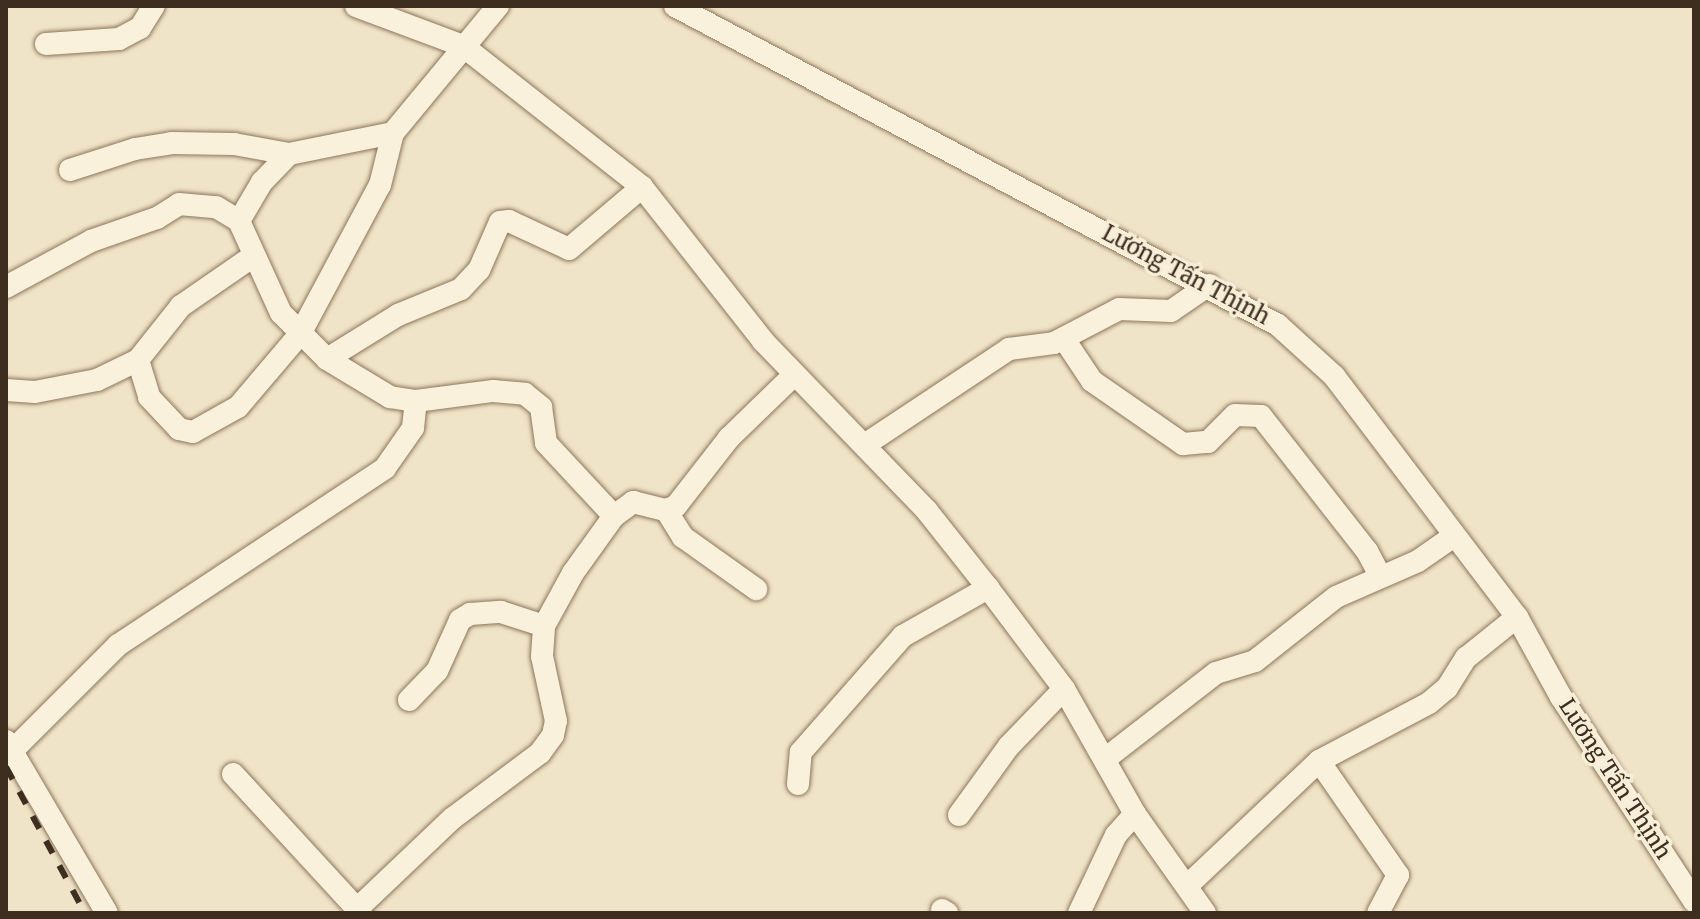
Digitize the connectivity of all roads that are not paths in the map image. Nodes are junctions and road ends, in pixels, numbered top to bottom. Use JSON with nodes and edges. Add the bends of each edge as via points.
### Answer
{"nodes":[{"id":1,"x":154,"y":6,"type":"edge"},
{"id":2,"x":356,"y":6,"type":"edge"},
{"id":3,"x":498,"y":6,"type":"edge"},
{"id":4,"x":675,"y":6,"type":"edge"},
{"id":5,"x":46,"y":44,"type":"dead end"},
{"id":6,"x":463,"y":46,"type":"junction"},
{"id":7,"x":393,"y":133,"type":"junction"},
{"id":8,"x":289,"y":154,"type":"junction"},
{"id":9,"x":70,"y":170,"type":"dead end"},
{"id":10,"x":642,"y":187,"type":"junction"},
{"id":11,"x":239,"y":221,"type":"junction"},
{"id":12,"x":252,"y":257,"type":"junction"},
{"id":13,"x":1209,"y":285,"type":"junction"},
{"id":14,"x":6,"y":287,"type":"edge"},
{"id":15,"x":300,"y":334,"type":"junction"},
{"id":16,"x":1064,"y":339,"type":"junction"},
{"id":17,"x":327,"y":359,"type":"junction"},
{"id":18,"x":138,"y":360,"type":"junction"},
{"id":19,"x":794,"y":375,"type":"junction"},
{"id":20,"x":6,"y":390,"type":"edge"},
{"id":21,"x":416,"y":401,"type":"junction"},
{"id":22,"x":866,"y":444,"type":"junction"},
{"id":23,"x":666,"y":510,"type":"junction"},
{"id":24,"x":614,"y":516,"type":"junction"},
{"id":25,"x":1454,"y":536,"type":"junction"},
{"id":26,"x":1380,"y":575,"type":"junction"},
{"id":27,"x":988,"y":588,"type":"junction"},
{"id":28,"x":756,"y":589,"type":"dead end"},
{"id":29,"x":1517,"y":617,"type":"junction"},
{"id":30,"x":544,"y":626,"type":"junction"},
{"id":31,"x":1064,"y":689,"type":"junction"},
{"id":32,"x":409,"y":700,"type":"dead end"},
{"id":33,"x":9,"y":746,"type":"edge"},
{"id":34,"x":1105,"y":759,"type":"junction"},
{"id":35,"x":1319,"y":761,"type":"junction"},
{"id":36,"x":233,"y":774,"type":"dead end"},
{"id":37,"x":798,"y":784,"type":"dead end"},
{"id":38,"x":1135,"y":814,"type":"junction"},
{"id":39,"x":959,"y":815,"type":"dead end"},
{"id":40,"x":1188,"y":885,"type":"junction"},
{"id":41,"x":1694,"y":901,"type":"edge"},
{"id":42,"x":360,"y":910,"type":"edge"},
{"id":43,"x":107,"y":913,"type":"edge"},
{"id":44,"x":1079,"y":913,"type":"edge"},
{"id":45,"x":1205,"y":913,"type":"edge"},
{"id":46,"x":1378,"y":913,"type":"edge"}],
"edges":[{"from":1,"to":5,"type":"street","via":[[140,28],[119,39]]},
{"from":2,"to":6,"type":"street"},
{"from":3,"to":6,"type":"street"},
{"from":4,"to":13,"type":"street","name":"Lương Tấn Thịnh"},
{"from":6,"to":7,"type":"street"},
{"from":6,"to":10,"type":"street"},
{"from":7,"to":8,"type":"street"},
{"from":7,"to":15,"type":"street","via":[[380,185]]},
{"from":8,"to":9,"type":"street","via":[[234,144],[171,143]]},
{"from":8,"to":11,"type":"street","via":[[262,182]]},
{"from":10,"to":17,"type":"street","via":[[569,249],[509,221],[500,222],[479,270],[461,289],[398,315]]},
{"from":10,"to":19,"type":"street"},
{"from":11,"to":12,"type":"street"},
{"from":11,"to":14,"type":"street","via":[[216,207],[179,204],[157,218],[91,241]]},
{"from":12,"to":15,"type":"street","via":[[281,313]]},
{"from":12,"to":18,"type":"street","via":[[181,306]]},
{"from":13,"to":16,"type":"street","via":[[1171,311],[1119,309]]},
{"from":13,"to":25,"type":"street","name":"Lương Tấn Thịnh","via":[[1278,325],[1334,376]]},
{"from":15,"to":17,"type":"street"},
{"from":15,"to":18,"type":"street","via":[[238,407],[193,432],[179,429],[149,397]]},
{"from":16,"to":22,"type":"street","via":[[1009,349]]},
{"from":16,"to":26,"type":"street","via":[[1092,381],[1183,444],[1208,442],[1235,415],[1261,416]]},
{"from":17,"to":21,"type":"street","via":[[390,397]]},
{"from":18,"to":20,"type":"street","via":[[97,380],[35,392]]},
{"from":19,"to":22,"type":"street"},
{"from":19,"to":23,"type":"street","via":[[729,438],[686,497]]},
{"from":21,"to":24,"type":"street","via":[[493,391],[525,394],[541,407],[546,443]]},
{"from":21,"to":33,"type":"street","via":[[413,428],[385,468],[118,645]]},
{"from":22,"to":27,"type":"street"},
{"from":23,"to":24,"type":"street","via":[[642,501]]},
{"from":23,"to":28,"type":"street","via":[[683,537]]},
{"from":24,"to":30,"type":"street"},
{"from":25,"to":26,"type":"street","via":[[1418,561]]},
{"from":25,"to":29,"type":"street","name":"Lương Tấn Thịnh"},
{"from":26,"to":34,"type":"street","via":[[1336,597],[1275,650],[1216,673]]},
{"from":27,"to":31,"type":"street"},
{"from":27,"to":37,"type":"street","via":[[903,636],[801,752]]},
{"from":29,"to":35,"type":"street","via":[[1466,658],[1447,688],[1429,703]]},
{"from":29,"to":41,"type":"street","name":"Lương Tấn Thịnh","via":[[1561,697]]},
{"from":30,"to":32,"type":"street","via":[[501,612],[470,614],[460,620],[437,671]]},
{"from":30,"to":42,"type":"street","via":[[542,656],[556,721],[553,735],[540,753],[453,818]]},
{"from":31,"to":34,"type":"street"},
{"from":31,"to":39,"type":"street","via":[[1009,746]]},
{"from":33,"to":43,"type":"street"},
{"from":34,"to":38,"type":"street"},
{"from":35,"to":40,"type":"street"},
{"from":35,"to":46,"type":"street","via":[[1398,875]]},
{"from":36,"to":42,"type":"street"},
{"from":38,"to":40,"type":"street"},
{"from":38,"to":44,"type":"street","via":[[1116,835]]},
{"from":40,"to":45,"type":"street"}]}
